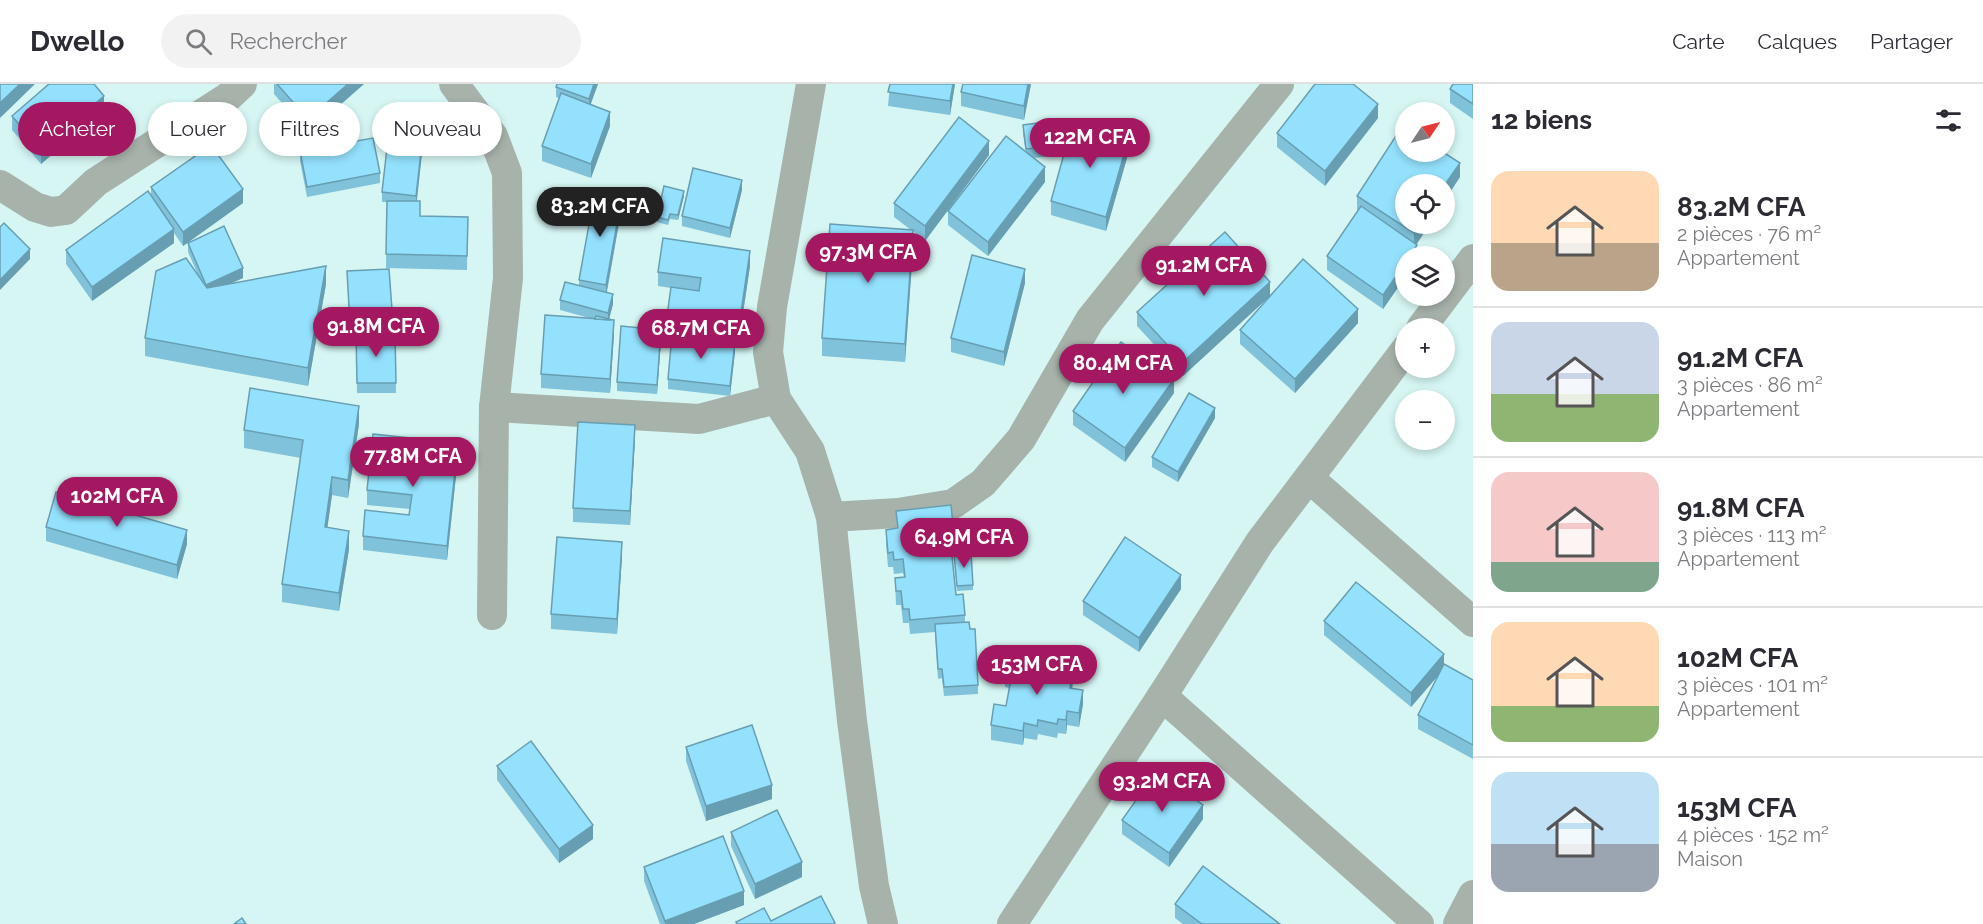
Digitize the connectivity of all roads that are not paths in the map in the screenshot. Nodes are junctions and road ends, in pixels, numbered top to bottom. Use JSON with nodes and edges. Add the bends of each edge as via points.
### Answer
{"nodes":[{"id":1,"x":242,"y":84,"type":"edge"},
{"id":2,"x":454,"y":84,"type":"edge"},
{"id":3,"x":811,"y":84,"type":"edge"},
{"id":4,"x":1279,"y":84,"type":"edge"},
{"id":5,"x":0,"y":185,"type":"edge"},
{"id":6,"x":1473,"y":259,"type":"edge"},
{"id":7,"x":1429,"y":318,"type":"edge"},
{"id":8,"x":1395,"y":364,"type":"edge"},
{"id":9,"x":776,"y":399,"type":"junction"},
{"id":10,"x":494,"y":407,"type":"junction"},
{"id":11,"x":1309,"y":477,"type":"junction"},
{"id":12,"x":831,"y":517,"type":"junction"},
{"id":13,"x":492,"y":615,"type":"dead end"},
{"id":14,"x":1473,"y":622,"type":"edge"},
{"id":15,"x":1162,"y":696,"type":"junction"},
{"id":16,"x":1473,"y":895,"type":"edge"},
{"id":17,"x":1017,"y":922,"type":"edge"},
{"id":18,"x":883,"y":924,"type":"edge"},
{"id":19,"x":1419,"y":924,"type":"edge"},
{"id":20,"x":1458,"y":924,"type":"edge"}],
"edges":[{"from":1,"to":5,"type":"street","via":[[96,182],[66,210],[51,212],[35,207]]},
{"from":2,"to":10,"type":"street","via":[[493,136],[507,173],[508,278]]},
{"from":3,"to":9,"type":"street","via":[[772,307],[768,352]]},
{"from":4,"to":12,"type":"street","via":[[1090,320],[1021,439],[983,483],[953,504],[898,513]]},
{"from":6,"to":7,"type":"street"},
{"from":8,"to":11,"type":"street"},
{"from":9,"to":10,"type":"street","via":[[699,419]]},
{"from":9,"to":12,"type":"street","via":[[810,451]]},
{"from":10,"to":13,"type":"street"},
{"from":11,"to":14,"type":"street"},
{"from":11,"to":15,"type":"street","via":[[1260,542]]},
{"from":12,"to":18,"type":"street","via":[[854,733],[874,886]]},
{"from":15,"to":17,"type":"street"},
{"from":15,"to":19,"type":"street"},
{"from":16,"to":20,"type":"street"}]}
